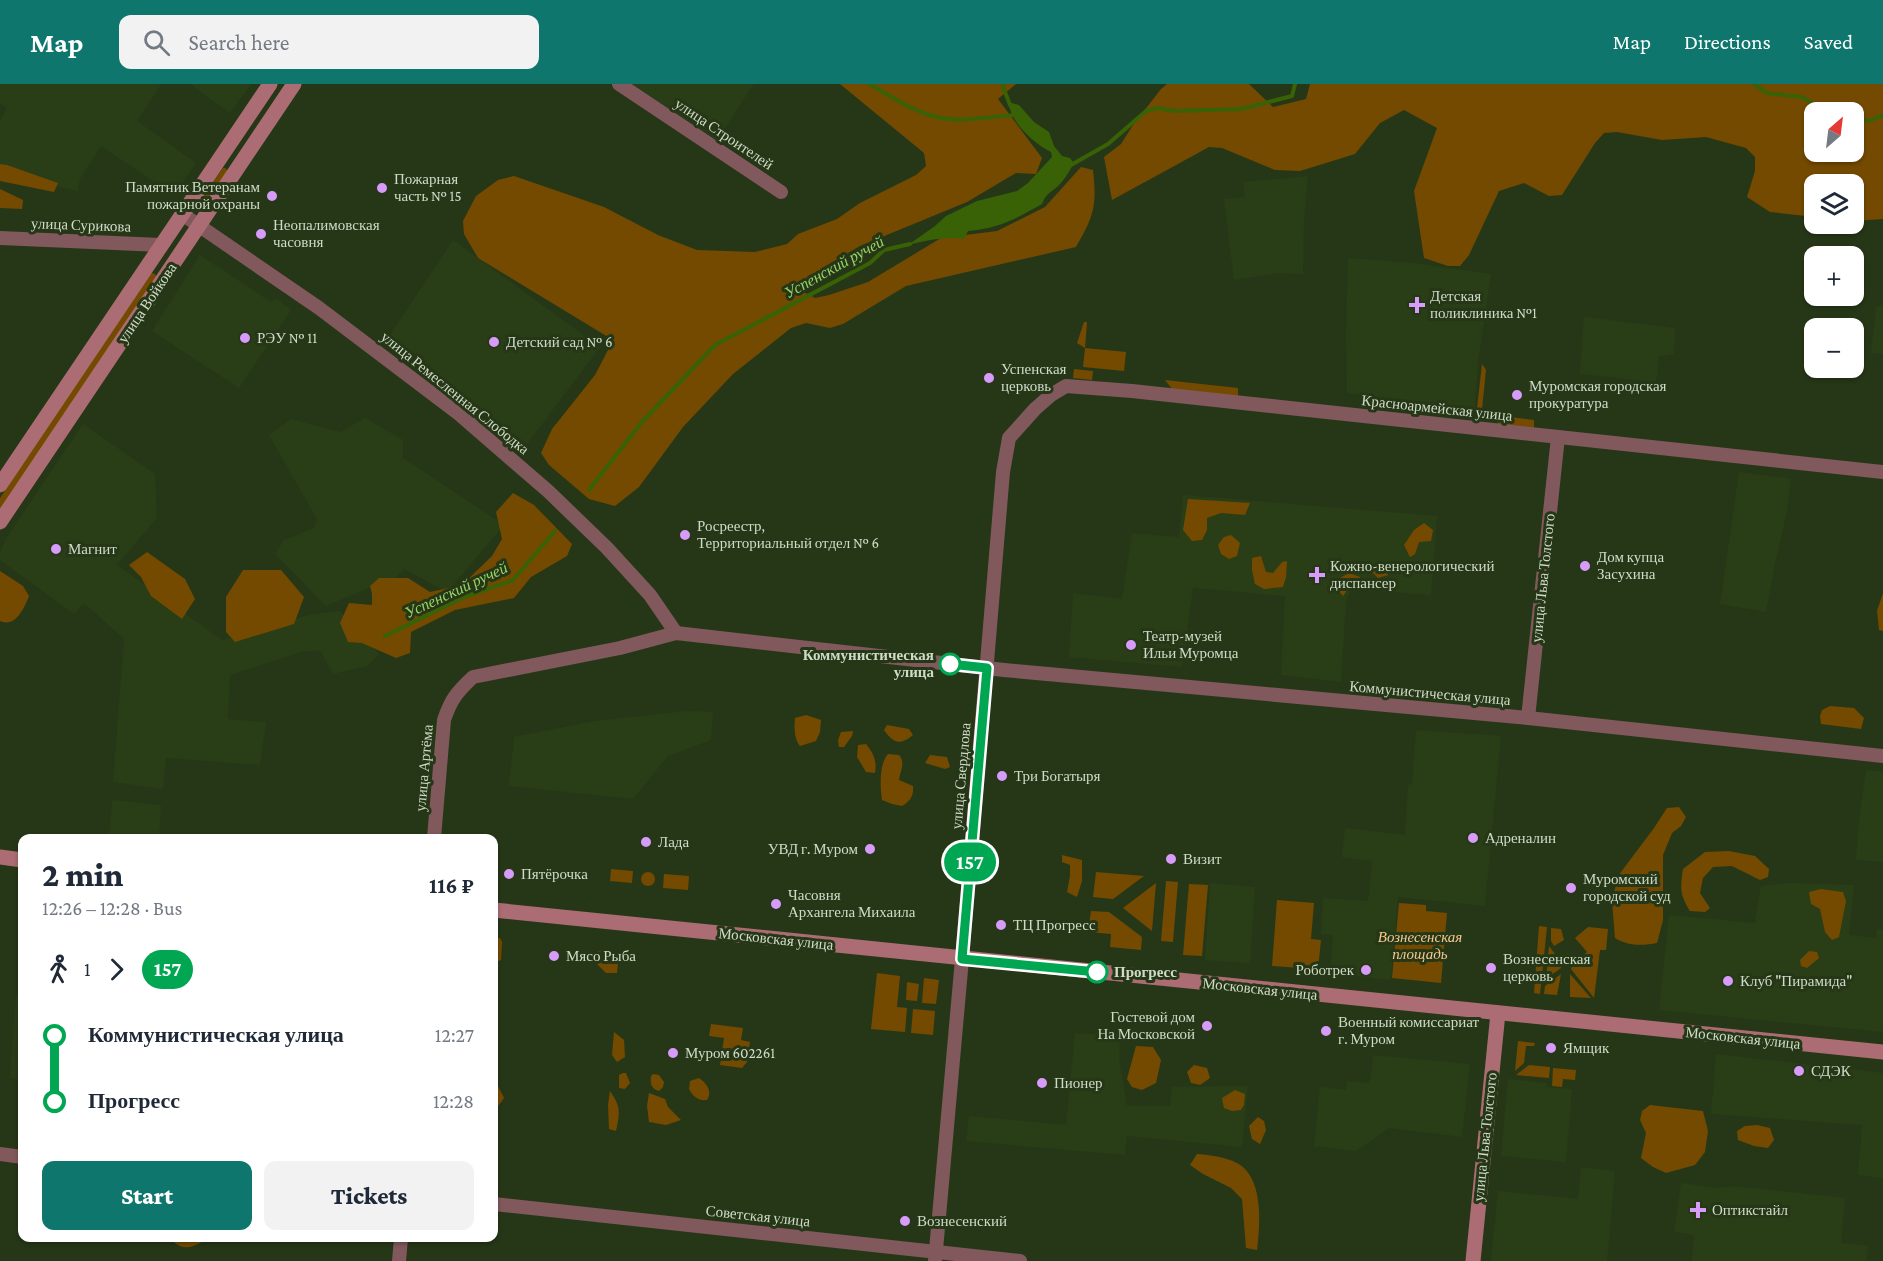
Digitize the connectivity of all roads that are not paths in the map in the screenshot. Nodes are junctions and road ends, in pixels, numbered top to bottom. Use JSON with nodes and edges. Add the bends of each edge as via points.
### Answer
{"nodes":[{"id":1,"x":270,"y":84,"type":"edge"},
{"id":2,"x":294,"y":84,"type":"edge"},
{"id":3,"x":619,"y":84,"type":"edge"},
{"id":4,"x":781,"y":192,"type":"dead end"},
{"id":5,"x":182,"y":214,"type":"junction"},
{"id":6,"x":199,"y":225,"type":"junction"},
{"id":7,"x":0,"y":238,"type":"edge"},
{"id":8,"x":161,"y":245,"type":"junction"},
{"id":9,"x":1558,"y":437,"type":"junction"},
{"id":10,"x":1009,"y":438,"type":"joint"},
{"id":11,"x":1883,"y":472,"type":"edge"},
{"id":12,"x":0,"y":485,"type":"edge"},
{"id":13,"x":0,"y":522,"type":"edge"},
{"id":14,"x":676,"y":633,"type":"junction"},
{"id":15,"x":987,"y":668,"type":"junction"},
{"id":16,"x":450,"y":702,"type":"joint"},
{"id":17,"x":1528,"y":718,"type":"junction"},
{"id":18,"x":1883,"y":756,"type":"edge"},
{"id":19,"x":434,"y":834,"type":"edge"},
{"id":20,"x":0,"y":857,"type":"edge"},
{"id":21,"x":18,"y":859,"type":"edge"},
{"id":22,"x":498,"y":910,"type":"edge"},
{"id":23,"x":962,"y":959,"type":"junction"},
{"id":24,"x":1498,"y":1013,"type":"junction"},
{"id":25,"x":1883,"y":1052,"type":"edge"},
{"id":26,"x":0,"y":1154,"type":"edge"},
{"id":27,"x":18,"y":1156,"type":"edge"},
{"id":28,"x":498,"y":1204,"type":"edge"},
{"id":29,"x":401,"y":1242,"type":"edge"},
{"id":30,"x":935,"y":1256,"type":"edge"},
{"id":31,"x":399,"y":1261,"type":"edge"},
{"id":32,"x":1020,"y":1261,"type":"edge"},
{"id":33,"x":1473,"y":1261,"type":"edge"}],
"edges":[{"from":1,"to":5,"type":"street","name":"улица Войкова"},
{"from":2,"to":6,"type":"street","name":"улица Войкова"},
{"from":3,"to":4,"type":"street","name":"улица Строителей"},
{"from":5,"to":6,"type":"street","name":"улица Ремесленная Слободка"},
{"from":5,"to":8,"type":"street","name":"улица Войкова"},
{"from":6,"to":13,"type":"street","name":"улица Войкова"},
{"from":6,"to":14,"type":"street","name":"улица Ремесленная Слободка","via":[[319,308],[459,414],[548,490],[650,595]]},
{"from":7,"to":8,"type":"street","name":"улица Сурикова"},
{"from":8,"to":12,"type":"street","name":"улица Войкова"},
{"from":9,"to":10,"type":"street","name":"Красноармейская улица","via":[[1065,386],[1050,395]]},
{"from":9,"to":11,"type":"street","name":"Красноармейская улица"},
{"from":9,"to":17,"type":"street","name":"улица Льва Толстого"},
{"from":10,"to":15,"type":"street","name":"улица Свердлова"},
{"from":14,"to":15,"type":"street","name":"Коммунистическая улица"},
{"from":14,"to":16,"type":"street","name":"Коммунистическая улица","via":[[473,677]]},
{"from":15,"to":17,"type":"street","name":"Коммунистическая улица"},
{"from":15,"to":23,"type":"street","name":"улица Свердлова"},
{"from":16,"to":19,"type":"street","name":"улица Артёма","via":[[444,720]]},
{"from":17,"to":18,"type":"street","name":"Коммунистическая улица"},
{"from":20,"to":21,"type":"street"},
{"from":22,"to":23,"type":"street","name":"Московская улица"},
{"from":23,"to":24,"type":"street","name":"Московская улица"},
{"from":23,"to":30,"type":"street","name":"улица Свердлова"},
{"from":24,"to":25,"type":"street","name":"Московская улица"},
{"from":24,"to":33,"type":"street","name":"улица Льва Толстого"},
{"from":26,"to":27,"type":"street"},
{"from":28,"to":30,"type":"street","name":"Советская улица"},
{"from":29,"to":31,"type":"street"},
{"from":30,"to":32,"type":"street","name":"Советская улица"}]}
